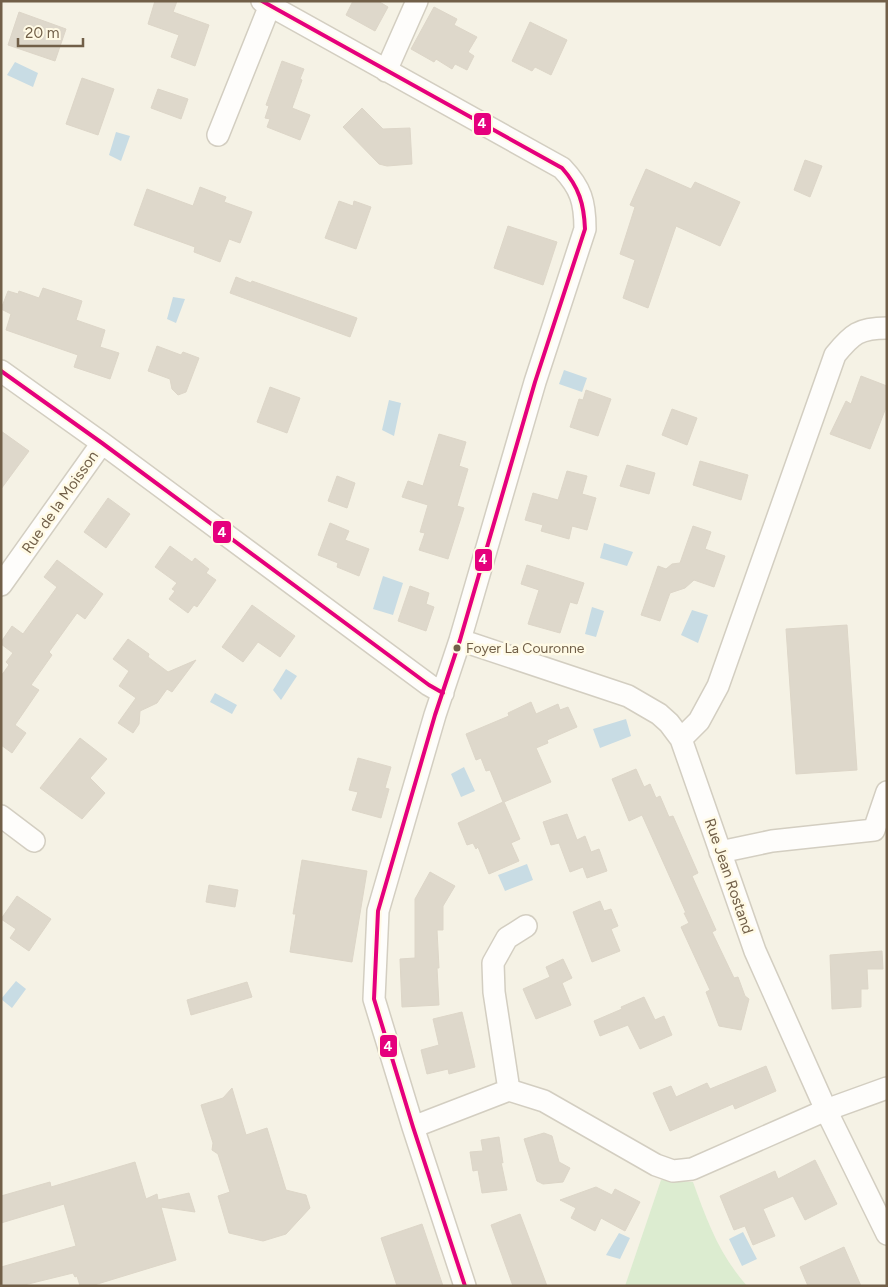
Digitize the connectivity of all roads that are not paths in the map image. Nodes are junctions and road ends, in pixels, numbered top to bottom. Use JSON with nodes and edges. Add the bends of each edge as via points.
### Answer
{"nodes":[{"id":1,"x":417,"y":1,"type":"edge"},
{"id":2,"x":266,"y":3,"type":"edge"},
{"id":3,"x":386,"y":71,"type":"junction"},
{"id":4,"x":218,"y":135,"type":"dead end"},
{"id":5,"x":887,"y":328,"type":"edge"},
{"id":6,"x":1,"y":371,"type":"edge"},
{"id":7,"x":102,"y":443,"type":"junction"},
{"id":8,"x":1,"y":585,"type":"edge"},
{"id":9,"x":460,"y":640,"type":"junction"},
{"id":10,"x":443,"y":693,"type":"junction"},
{"id":11,"x":681,"y":739,"type":"junction"},
{"id":12,"x":887,"y":792,"type":"edge"},
{"id":13,"x":1,"y":816,"type":"edge"},
{"id":14,"x":34,"y":841,"type":"dead end"},
{"id":15,"x":720,"y":852,"type":"junction"},
{"id":16,"x":526,"y":926,"type":"dead end"},
{"id":17,"x":887,"y":1088,"type":"edge"},
{"id":18,"x":509,"y":1090,"type":"junction"},
{"id":19,"x":826,"y":1110,"type":"junction"},
{"id":20,"x":413,"y":1127,"type":"junction"},
{"id":21,"x":887,"y":1234,"type":"edge"},
{"id":22,"x":465,"y":1286,"type":"edge"}],
"edges":[{"from":1,"to":3,"type":"street"},
{"from":2,"to":3,"type":"street"},
{"from":2,"to":4,"type":"street"},
{"from":3,"to":9,"type":"street","via":[[562,168],[574,181],[585,214],[585,229],[535,382]]},
{"from":5,"to":11,"type":"street","via":[[854,334],[835,355],[718,686],[699,721]]},
{"from":6,"to":7,"type":"street"},
{"from":7,"to":8,"type":"street","name":"Rue de la Moisson"},
{"from":7,"to":10,"type":"street"},
{"from":9,"to":10,"type":"street"},
{"from":9,"to":11,"type":"street","name":"Rue Jean Rostand","via":[[628,696],[659,714]]},
{"from":10,"to":20,"type":"street","via":[[378,911],[374,999]]},
{"from":11,"to":15,"type":"street","name":"Rue Jean Rostand"},
{"from":12,"to":15,"type":"street","via":[[874,830],[772,841]]},
{"from":13,"to":14,"type":"street"},
{"from":15,"to":19,"type":"street","name":"Rue Jean Rostand","via":[[755,951]]},
{"from":16,"to":18,"type":"street","via":[[507,938],[493,964],[494,992]]},
{"from":17,"to":19,"type":"street"},
{"from":18,"to":19,"type":"street","via":[[544,1101],[656,1165],[674,1171],[692,1169]]},
{"from":18,"to":20,"type":"street"},
{"from":19,"to":21,"type":"street","name":"Rue Jean Rostand"},
{"from":20,"to":22,"type":"street"}]}
